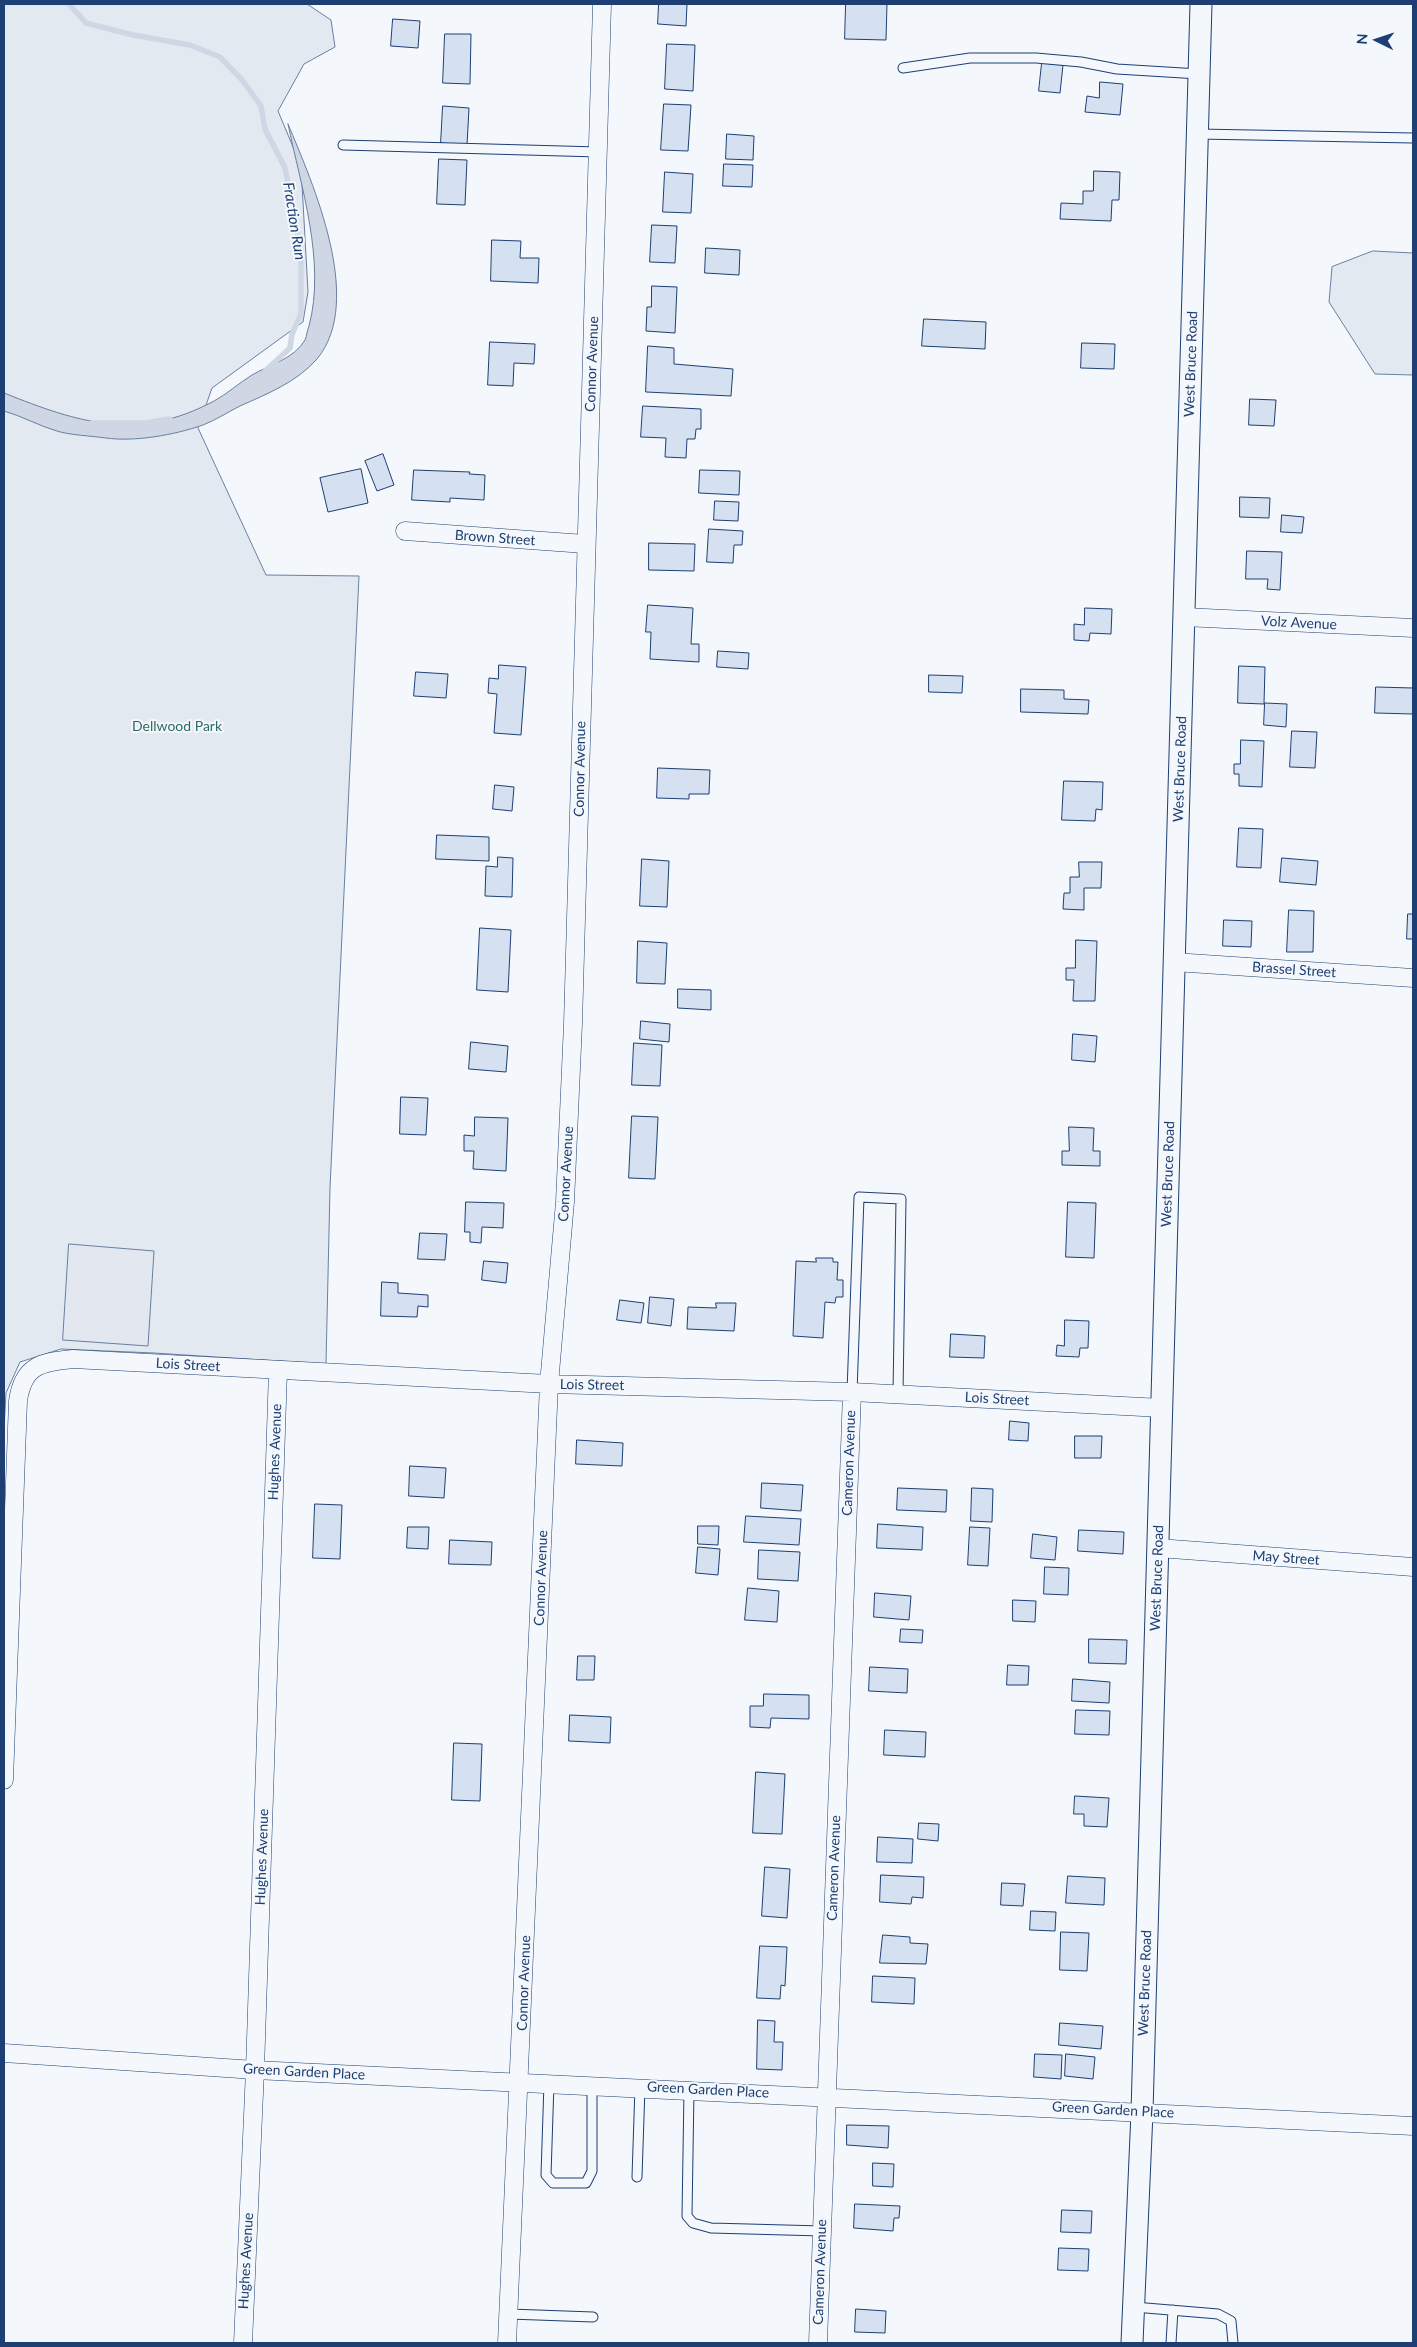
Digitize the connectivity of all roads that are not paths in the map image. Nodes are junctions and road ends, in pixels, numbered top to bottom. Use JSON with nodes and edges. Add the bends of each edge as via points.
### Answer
{"nodes":[{"id":1,"x":602,"y":4,"type":"edge"},
{"id":2,"x":1201,"y":4,"type":"edge"},
{"id":3,"x":903,"y":68,"type":"dead end"},
{"id":4,"x":1199,"y":74,"type":"junction"},
{"id":5,"x":1198,"y":134,"type":"junction"},
{"id":6,"x":1413,"y":138,"type":"edge"},
{"id":7,"x":342,"y":145,"type":"dead end"},
{"id":8,"x":599,"y":152,"type":"junction"},
{"id":9,"x":405,"y":531,"type":"dead end"},
{"id":10,"x":585,"y":544,"type":"junction"},
{"id":11,"x":1184,"y":618,"type":"junction"},
{"id":12,"x":1413,"y":628,"type":"edge"},
{"id":13,"x":1174,"y":962,"type":"junction"},
{"id":14,"x":1413,"y":978,"type":"edge"},
{"id":15,"x":278,"y":1370,"type":"junction"},
{"id":16,"x":549,"y":1384,"type":"junction"},
{"id":17,"x":852,"y":1392,"type":"junction"},
{"id":18,"x":898,"y":1394,"type":"junction"},
{"id":19,"x":1162,"y":1408,"type":"junction"},
{"id":20,"x":1158,"y":1548,"type":"junction"},
{"id":21,"x":1413,"y":1567,"type":"edge"},
{"id":22,"x":4,"y":1780,"type":"edge"},
{"id":23,"x":4,"y":2054,"type":"edge"},
{"id":24,"x":255,"y":2070,"type":"junction"},
{"id":25,"x":520,"y":2082,"type":"junction"},
{"id":26,"x":549,"y":2083,"type":"junction"},
{"id":27,"x":592,"y":2085,"type":"junction"},
{"id":28,"x":640,"y":2087,"type":"junction"},
{"id":29,"x":688,"y":2090,"type":"junction"},
{"id":30,"x":826,"y":2096,"type":"junction"},
{"id":31,"x":1142,"y":2112,"type":"junction"},
{"id":32,"x":1413,"y":2126,"type":"edge"},
{"id":33,"x":637,"y":2176,"type":"dead end"},
{"id":34,"x":822,"y":2231,"type":"junction"},
{"id":35,"x":1134,"y":2307,"type":"junction"},
{"id":36,"x":1174,"y":2310,"type":"junction"},
{"id":37,"x":509,"y":2314,"type":"junction"},
{"id":38,"x":593,"y":2317,"type":"dead end"},
{"id":39,"x":243,"y":2343,"type":"edge"},
{"id":40,"x":507,"y":2343,"type":"edge"},
{"id":41,"x":818,"y":2343,"type":"edge"},
{"id":42,"x":1132,"y":2343,"type":"edge"},
{"id":43,"x":1172,"y":2343,"type":"edge"},
{"id":44,"x":1233,"y":2343,"type":"edge"}],
"edges":[{"from":1,"to":8,"type":"street","name":"Connor Avenue"},
{"from":2,"to":4,"type":"street","name":"West Bruce Road"},
{"from":3,"to":4,"type":"lane","via":[[970,58],[1036,58],[1117,69]]},
{"from":4,"to":5,"type":"street","name":"West Bruce Road"},
{"from":5,"to":6,"type":"lane"},
{"from":5,"to":11,"type":"street","name":"West Bruce Road"},
{"from":7,"to":8,"type":"lane"},
{"from":8,"to":10,"type":"street","name":"Connor Avenue"},
{"from":9,"to":10,"type":"street","name":"Brown Street"},
{"from":10,"to":16,"type":"street","name":"Connor Avenue","via":[[573,1024],[565,1202]]},
{"from":11,"to":12,"type":"street","name":"Volz Avenue"},
{"from":11,"to":13,"type":"street","name":"West Bruce Road"},
{"from":13,"to":14,"type":"street","name":"Brassel Street"},
{"from":13,"to":19,"type":"street","name":"West Bruce Road"},
{"from":15,"to":16,"type":"street","name":"Lois Street"},
{"from":15,"to":22,"type":"street","name":"Lois Street","via":[[73,1359],[40,1364],[20,1384]]},
{"from":15,"to":24,"type":"street","name":"Hughes Avenue"},
{"from":16,"to":17,"type":"street","name":"Lois Street"},
{"from":16,"to":25,"type":"street","name":"Connor Avenue"},
{"from":17,"to":18,"type":"street","name":"Lois Street"},
{"from":17,"to":18,"type":"lane","via":[[859,1197],[901,1199]]},
{"from":17,"to":30,"type":"street","name":"Cameron Avenue"},
{"from":18,"to":19,"type":"street","name":"Lois Street"},
{"from":19,"to":20,"type":"street","name":"West Bruce Road"},
{"from":20,"to":21,"type":"street","name":"May Street"},
{"from":20,"to":31,"type":"street","name":"West Bruce Road"},
{"from":23,"to":24,"type":"street","name":"Green Garden Place"},
{"from":24,"to":25,"type":"street","name":"Green Garden Place"},
{"from":24,"to":39,"type":"street","name":"Hughes Avenue"},
{"from":25,"to":26,"type":"street","name":"Green Garden Place"},
{"from":25,"to":37,"type":"street","name":"Connor Avenue"},
{"from":26,"to":27,"type":"street","name":"Green Garden Place"},
{"from":26,"to":27,"type":"lane","via":[[546,2175],[553,2182],[586,2183],[592,2171]]},
{"from":27,"to":28,"type":"street","name":"Green Garden Place"},
{"from":28,"to":29,"type":"street","name":"Green Garden Place"},
{"from":28,"to":33,"type":"lane"},
{"from":29,"to":30,"type":"street","name":"Green Garden Place"},
{"from":29,"to":34,"type":"lane","via":[[687,2216],[693,2224],[712,2228]]},
{"from":30,"to":31,"type":"street","name":"Green Garden Place"},
{"from":30,"to":34,"type":"street","name":"Cameron Avenue"},
{"from":31,"to":32,"type":"street","name":"Green Garden Place"},
{"from":31,"to":35,"type":"street","name":"West Bruce Road"},
{"from":34,"to":41,"type":"street","name":"Cameron Avenue"},
{"from":35,"to":36,"type":"lane"},
{"from":35,"to":42,"type":"street","name":"West Bruce Road"},
{"from":36,"to":43,"type":"lane"},
{"from":36,"to":44,"type":"lane","via":[[1218,2314],[1231,2321]]},
{"from":37,"to":38,"type":"lane"},
{"from":37,"to":40,"type":"street","name":"Connor Avenue"}]}
